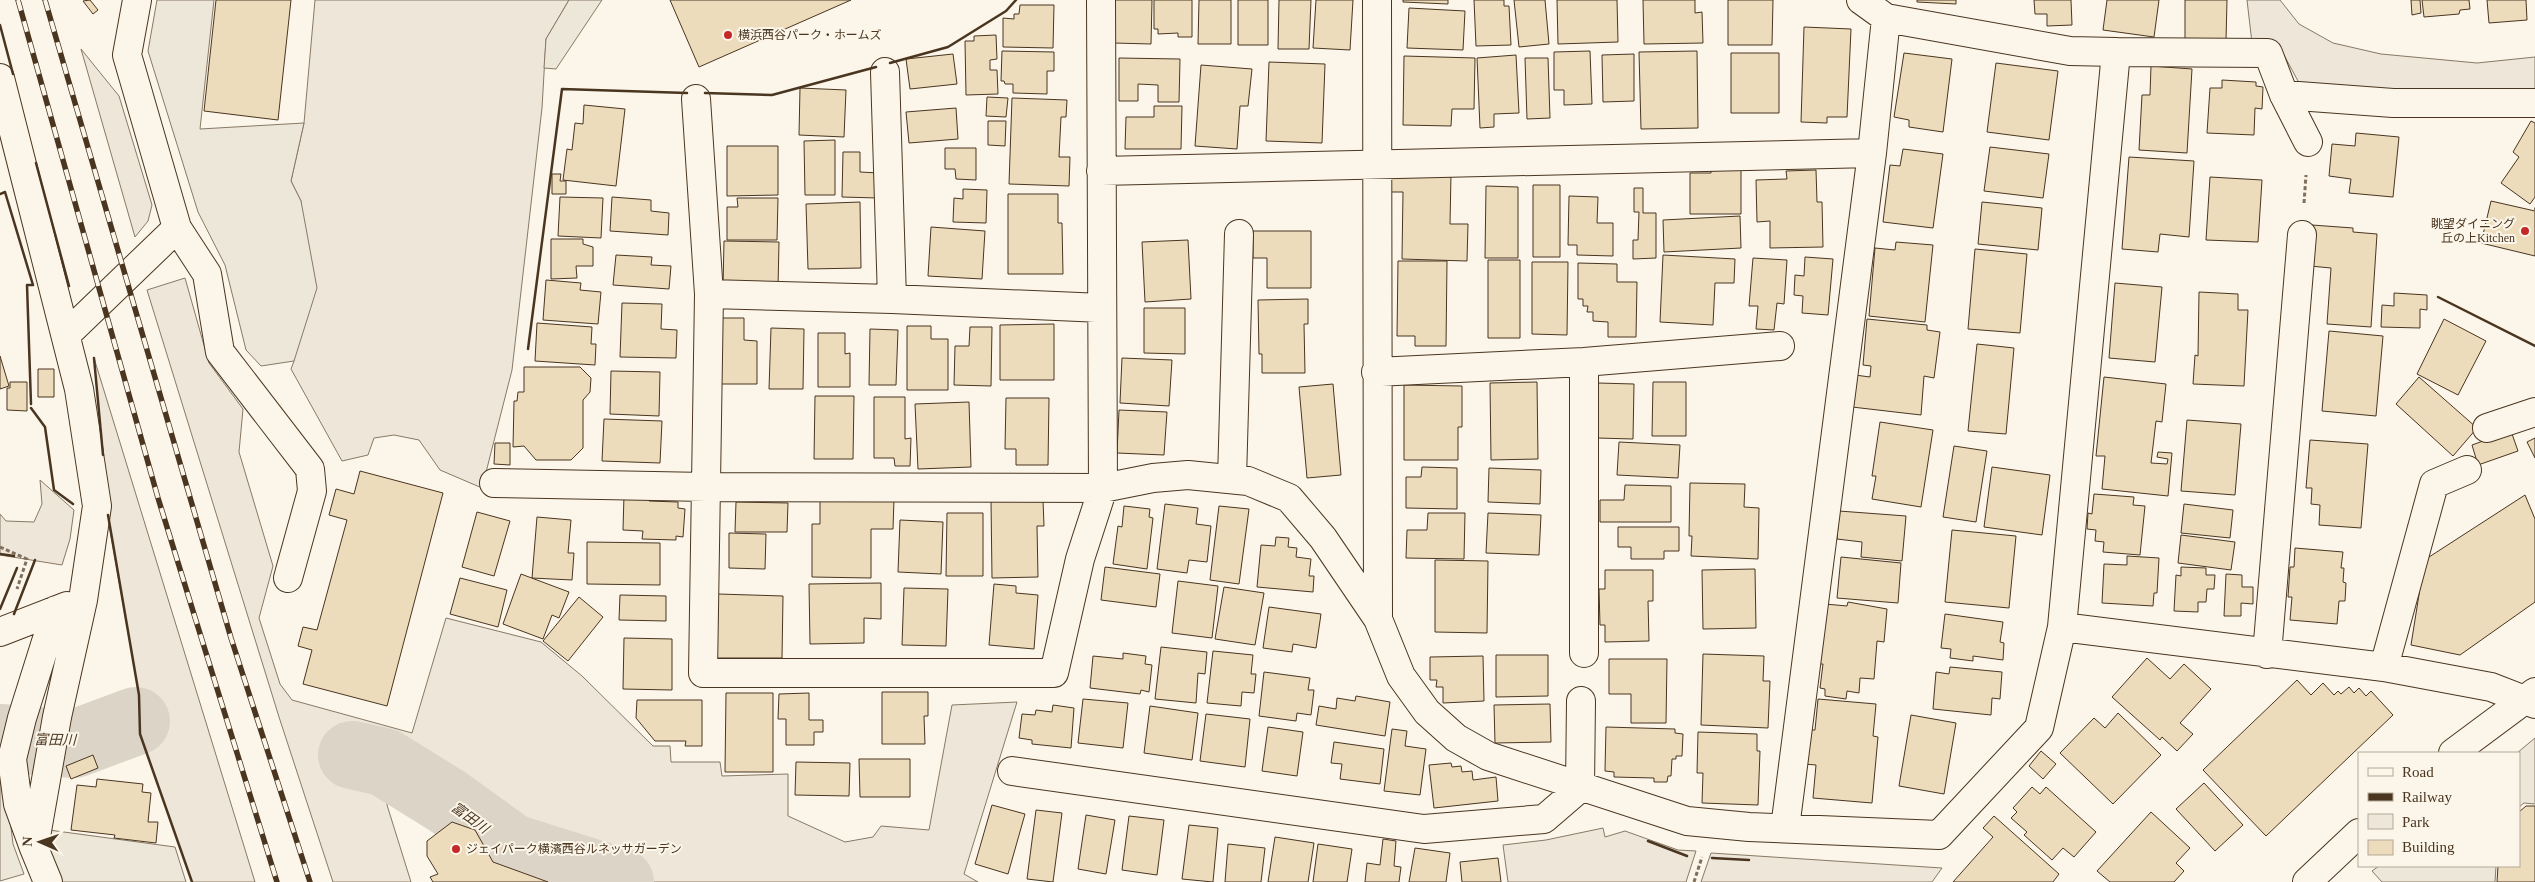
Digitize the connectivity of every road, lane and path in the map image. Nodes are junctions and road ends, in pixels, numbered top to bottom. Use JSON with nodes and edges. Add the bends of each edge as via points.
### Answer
{"nodes":[{"id":1,"x":137,"y":0,"type":"edge"},
{"id":2,"x":1101,"y":0,"type":"edge"},
{"id":3,"x":1377,"y":0,"type":"edge"},
{"id":4,"x":1861,"y":0,"type":"edge"},
{"id":5,"x":1886,"y":18,"type":"junction"},
{"id":6,"x":2116,"y":52,"type":"junction"},
{"id":7,"x":885,"y":72,"type":"dead end"},
{"id":8,"x":0,"y":78,"type":"edge"},
{"id":9,"x":2284,"y":94,"type":"junction"},
{"id":10,"x":696,"y":99,"type":"dead end"},
{"id":11,"x":2535,"y":102,"type":"edge"},
{"id":12,"x":2308,"y":142,"type":"joint"},
{"id":13,"x":1872,"y":153,"type":"junction"},
{"id":14,"x":1379,"y":165,"type":"junction"},
{"id":15,"x":1101,"y":171,"type":"junction"},
{"id":16,"x":177,"y":228,"type":"junction"},
{"id":17,"x":1239,"y":234,"type":"dead end"},
{"id":18,"x":2302,"y":235,"type":"joint"},
{"id":19,"x":709,"y":294,"type":"junction"},
{"id":20,"x":892,"y":299,"type":"junction"},
{"id":21,"x":1102,"y":308,"type":"junction"},
{"id":22,"x":67,"y":334,"type":"junction"},
{"id":23,"x":1780,"y":346,"type":"dead end"},
{"id":24,"x":1584,"y":362,"type":"junction"},
{"id":25,"x":1376,"y":372,"type":"junction"},
{"id":26,"x":2535,"y":412,"type":"edge"},
{"id":27,"x":2487,"y":428,"type":"dead end"},
{"id":28,"x":2468,"y":470,"type":"dead end"},
{"id":29,"x":1232,"y":480,"type":"junction"},
{"id":30,"x":494,"y":482,"type":"dead end"},
{"id":31,"x":706,"y":487,"type":"junction"},
{"id":32,"x":1103,"y":488,"type":"junction"},
{"id":33,"x":0,"y":547,"type":"edge"},
{"id":34,"x":288,"y":578,"type":"dead end"},
{"id":35,"x":82,"y":600,"type":"junction"},
{"id":36,"x":56,"y":610,"type":"junction"},
{"id":37,"x":1378,"y":619,"type":"junction"},
{"id":38,"x":2062,"y":627,"type":"junction"},
{"id":39,"x":1,"y":632,"type":"edge"},
{"id":40,"x":1584,"y":653,"type":"dead end"},
{"id":41,"x":2267,"y":654,"type":"junction"},
{"id":42,"x":2384,"y":667,"type":"junction"},
{"id":43,"x":2532,"y":698,"type":"edge"},
{"id":44,"x":1581,"y":701,"type":"dead end"},
{"id":45,"x":2453,"y":752,"type":"edge"},
{"id":46,"x":1012,"y":771,"type":"dead end"},
{"id":47,"x":1580,"y":788,"type":"junction"},
{"id":48,"x":1785,"y":828,"type":"junction"},
{"id":49,"x":2358,"y":834,"type":"edge"},
{"id":50,"x":34,"y":848,"type":"junction"},
{"id":51,"x":48,"y":882,"type":"edge"},
{"id":52,"x":2307,"y":882,"type":"edge"}],
"edges":[{"from":1,"to":16,"type":"main road","via":[[127,55]]},
{"from":2,"to":15,"type":"main road"},
{"from":3,"to":14,"type":"main road"},
{"from":4,"to":5,"type":"main road"},
{"from":5,"to":6,"type":"main road","via":[[2070,51]]},
{"from":5,"to":13,"type":"main road"},
{"from":6,"to":9,"type":"main road","via":[[2268,53]]},
{"from":6,"to":38,"type":"main road"},
{"from":7,"to":20,"type":"main road"},
{"from":8,"to":22,"type":"main road"},
{"from":9,"to":11,"type":"main road","via":[[2393,104]]},
{"from":9,"to":12,"type":"main road"},
{"from":10,"to":19,"type":"main road"},
{"from":12,"to":18,"type":"path"},
{"from":13,"to":14,"type":"main road"},
{"from":13,"to":48,"type":"main road","via":[[1842,346]]},
{"from":14,"to":15,"type":"main road"},
{"from":14,"to":25,"type":"main road"},
{"from":15,"to":21,"type":"main road"},
{"from":16,"to":22,"type":"main road"},
{"from":16,"to":34,"type":"main road","via":[[207,274],[220,352],[310,469],[312,491]]},
{"from":17,"to":29,"type":"main road"},
{"from":18,"to":41,"type":"main road"},
{"from":19,"to":20,"type":"main road"},
{"from":19,"to":31,"type":"main road"},
{"from":20,"to":21,"type":"main road"},
{"from":21,"to":32,"type":"main road"},
{"from":22,"to":35,"type":"main road","via":[[79,389],[96,506]]},
{"from":23,"to":24,"type":"main road"},
{"from":24,"to":25,"type":"main road"},
{"from":24,"to":40,"type":"main road"},
{"from":25,"to":37,"type":"main road"},
{"from":26,"to":27,"type":"main road"},
{"from":28,"to":42,"type":"main road","via":[[2434,484]]},
{"from":29,"to":32,"type":"main road","via":[[1188,475]]},
{"from":29,"to":37,"type":"main road","via":[[1248,481],[1289,498],[1323,538]]},
{"from":30,"to":31,"type":"main road"},
{"from":31,"to":32,"type":"main road"},
{"from":31,"to":32,"type":"main road","via":[[703,672],[1054,674],[1080,558]]},
{"from":33,"to":39,"type":"path","via":[[27,559]]},
{"from":35,"to":36,"type":"main road"},
{"from":35,"to":50,"type":"main road"},
{"from":36,"to":39,"type":"main road"},
{"from":36,"to":50,"type":"main road","via":[[12,759],[18,804]]},
{"from":37,"to":47,"type":"main road","via":[[1401,676],[1427,712],[1456,738],[1488,756]]},
{"from":38,"to":41,"type":"main road"},
{"from":38,"to":48,"type":"main road","via":[[2039,728],[1939,835]]},
{"from":41,"to":42,"type":"main road"},
{"from":42,"to":43,"type":"main road"},
{"from":43,"to":45,"type":"main road"},
{"from":44,"to":47,"type":"main road"},
{"from":46,"to":47,"type":"main road","via":[[1424,829],[1544,819]]},
{"from":47,"to":48,"type":"main road","via":[[1687,821]]},
{"from":49,"to":52,"type":"main road"},
{"from":50,"to":51,"type":"main road"}]}
